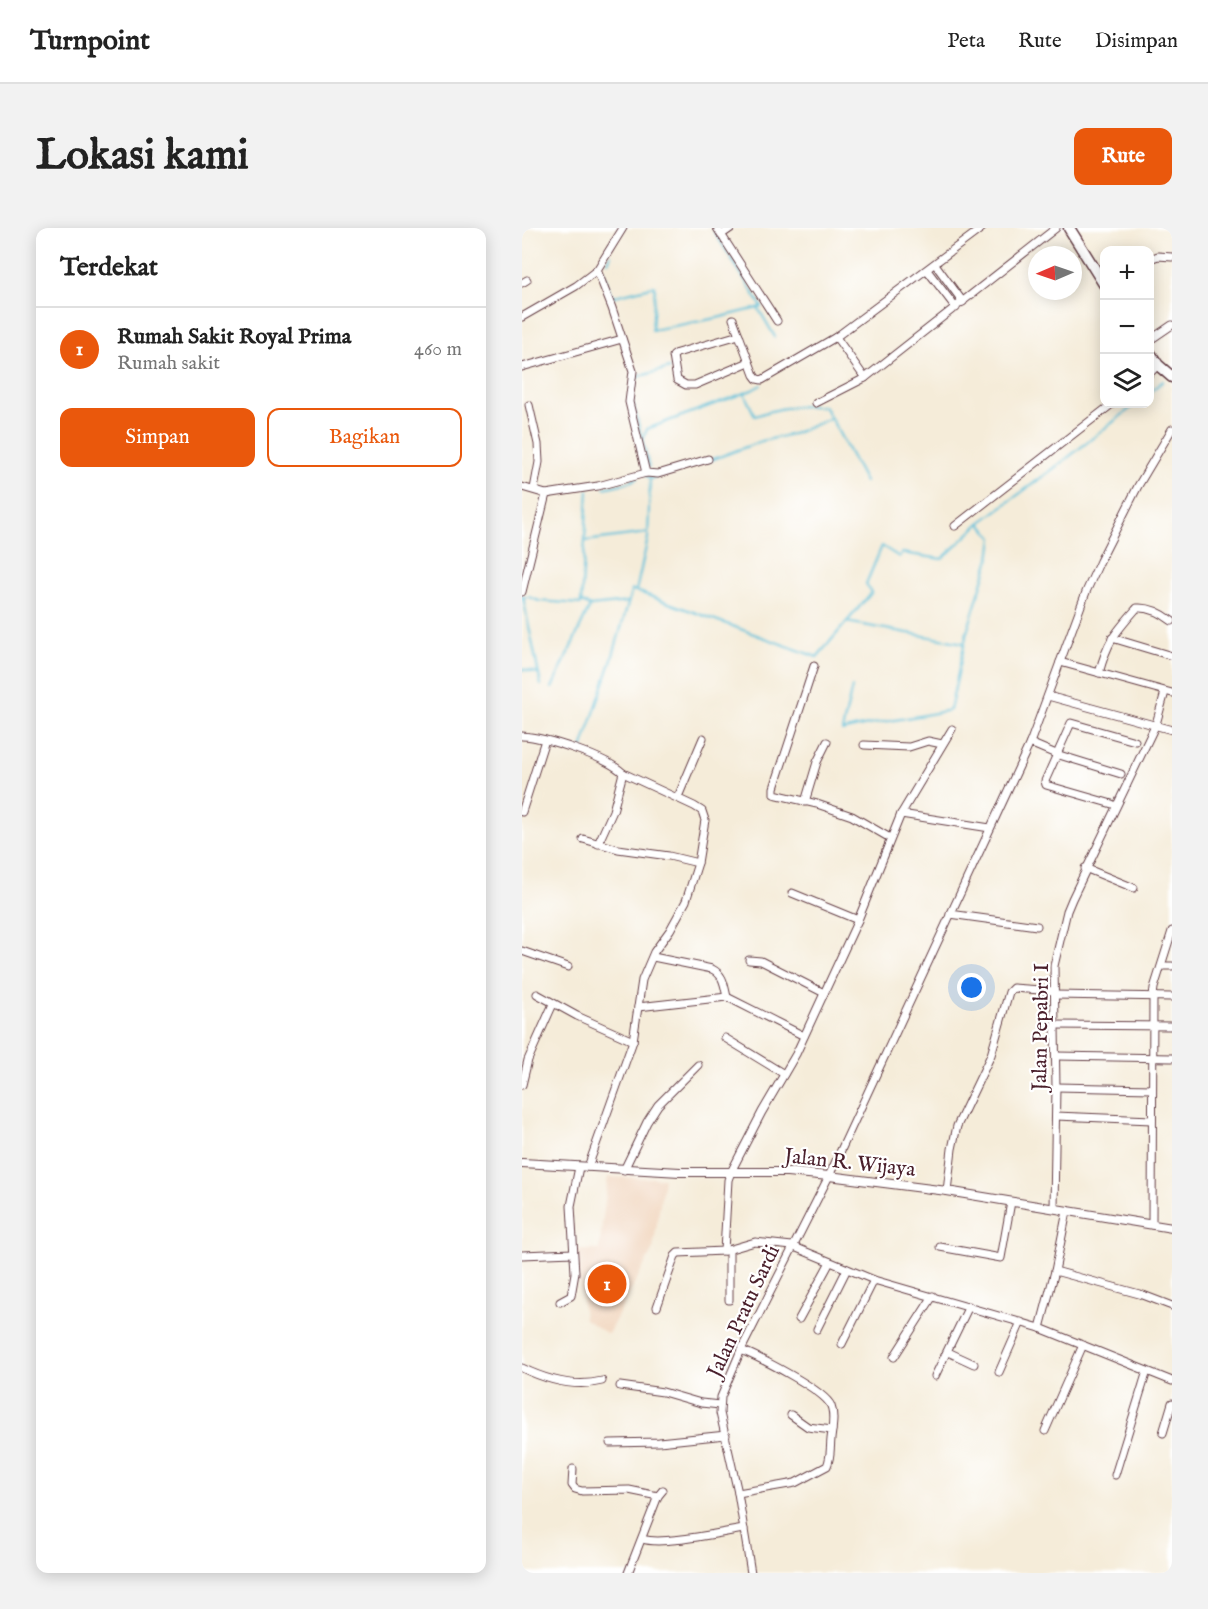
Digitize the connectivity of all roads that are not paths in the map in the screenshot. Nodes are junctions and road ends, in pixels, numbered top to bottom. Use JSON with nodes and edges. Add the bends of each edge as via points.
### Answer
{"nodes":[{"id":1,"x":623,"y":228,"type":"edge"},
{"id":2,"x":731,"y":228,"type":"edge"},
{"id":3,"x":982,"y":228,"type":"edge"},
{"id":4,"x":1056,"y":228,"type":"edge"},
{"id":5,"x":1069,"y":228,"type":"edge"},
{"id":6,"x":719,"y":231,"type":"edge"},
{"id":7,"x":1154,"y":257,"type":"edge"},
{"id":8,"x":1172,"y":257,"type":"edge"},
{"id":9,"x":935,"y":264,"type":"junction"},
{"id":10,"x":597,"y":270,"type":"junction"},
{"id":11,"x":927,"y":270,"type":"junction"},
{"id":12,"x":1100,"y":278,"type":"edge"},
{"id":13,"x":959,"y":305,"type":"junction"},
{"id":14,"x":522,"y":316,"type":"edge"},
{"id":15,"x":733,"y":319,"type":"dead end"},
{"id":16,"x":777,"y":321,"type":"dead end"},
{"id":17,"x":1172,"y":326,"type":"edge"},
{"id":18,"x":739,"y":335,"type":"junction"},
{"id":19,"x":836,"y":337,"type":"junction"},
{"id":20,"x":1154,"y":337,"type":"edge"},
{"id":21,"x":622,"y":339,"type":"junction"},
{"id":22,"x":1150,"y":354,"type":"edge"},
{"id":23,"x":749,"y":362,"type":"junction"},
{"id":24,"x":1158,"y":365,"type":"junction"},
{"id":25,"x":522,"y":367,"type":"edge"},
{"id":26,"x":1154,"y":369,"type":"edge"},
{"id":27,"x":1172,"y":377,"type":"edge"},
{"id":28,"x":865,"y":378,"type":"junction"},
{"id":29,"x":816,"y":403,"type":"dead end"},
{"id":30,"x":529,"y":405,"type":"dead end"},
{"id":31,"x":1107,"y":408,"type":"edge"},
{"id":32,"x":1172,"y":429,"type":"edge"},
{"id":33,"x":708,"y":459,"type":"dead end"},
{"id":34,"x":646,"y":473,"type":"junction"},
{"id":35,"x":522,"y":487,"type":"edge"},
{"id":36,"x":534,"y":489,"type":"junction"},
{"id":37,"x":546,"y":494,"type":"junction"},
{"id":38,"x":955,"y":526,"type":"dead end"},
{"id":39,"x":522,"y":592,"type":"edge"},
{"id":40,"x":1172,"y":621,"type":"edge"},
{"id":41,"x":1112,"y":638,"type":"junction"},
{"id":42,"x":1172,"y":656,"type":"edge"},
{"id":43,"x":1060,"y":662,"type":"junction"},
{"id":44,"x":814,"y":666,"type":"dead end"},
{"id":45,"x":1099,"y":673,"type":"junction"},
{"id":46,"x":1169,"y":693,"type":"edge"},
{"id":47,"x":1048,"y":696,"type":"junction"},
{"id":48,"x":1156,"y":724,"type":"junction"},
{"id":49,"x":952,"y":729,"type":"dead end"},
{"id":50,"x":1172,"y":730,"type":"edge"},
{"id":51,"x":522,"y":736,"type":"edge"},
{"id":52,"x":703,"y":738,"type":"dead end"},
{"id":53,"x":544,"y":740,"type":"junction"},
{"id":54,"x":1135,"y":741,"type":"dead end"},
{"id":55,"x":826,"y":742,"type":"dead end"},
{"id":56,"x":1030,"y":743,"type":"junction"},
{"id":57,"x":942,"y":744,"type":"junction"},
{"id":58,"x":864,"y":745,"type":"dead end"},
{"id":59,"x":1056,"y":754,"type":"junction"},
{"id":60,"x":622,"y":773,"type":"junction"},
{"id":61,"x":1121,"y":774,"type":"dead end"},
{"id":62,"x":678,"y":797,"type":"junction"},
{"id":63,"x":805,"y":801,"type":"junction"},
{"id":64,"x":1112,"y":804,"type":"dead end"},
{"id":65,"x":522,"y":812,"type":"edge"},
{"id":66,"x":901,"y":814,"type":"junction"},
{"id":67,"x":990,"y":828,"type":"junction"},
{"id":68,"x":890,"y":838,"type":"junction"},
{"id":69,"x":583,"y":839,"type":"dead end"},
{"id":70,"x":598,"y":844,"type":"junction"},
{"id":71,"x":698,"y":863,"type":"junction"},
{"id":72,"x":1085,"y":868,"type":"junction"},
{"id":73,"x":1134,"y":888,"type":"dead end"},
{"id":74,"x":792,"y":893,"type":"dead end"},
{"id":75,"x":950,"y":914,"type":"junction"},
{"id":76,"x":858,"y":920,"type":"junction"},
{"id":77,"x":1036,"y":926,"type":"dead end"},
{"id":78,"x":1172,"y":934,"type":"edge"},
{"id":79,"x":522,"y":951,"type":"edge"},
{"id":80,"x":652,"y":957,"type":"junction"},
{"id":81,"x":749,"y":960,"type":"dead end"},
{"id":82,"x":1162,"y":966,"type":"junction"},
{"id":83,"x":1172,"y":966,"type":"edge"},
{"id":84,"x":568,"y":967,"type":"dead end"},
{"id":85,"x":824,"y":993,"type":"junction"},
{"id":86,"x":1054,"y":993,"type":"junction"},
{"id":87,"x":537,"y":994,"type":"dead end"},
{"id":88,"x":1153,"y":996,"type":"junction"},
{"id":89,"x":727,"y":997,"type":"junction"},
{"id":90,"x":1172,"y":997,"type":"edge"},
{"id":91,"x":553,"y":1004,"type":"junction"},
{"id":92,"x":638,"y":1006,"type":"junction"},
{"id":93,"x":1055,"y":1025,"type":"junction"},
{"id":94,"x":1154,"y":1026,"type":"junction"},
{"id":95,"x":1172,"y":1026,"type":"edge"},
{"id":96,"x":804,"y":1036,"type":"junction"},
{"id":97,"x":724,"y":1038,"type":"dead end"},
{"id":98,"x":633,"y":1041,"type":"junction"},
{"id":99,"x":1056,"y":1056,"type":"junction"},
{"id":100,"x":1154,"y":1058,"type":"junction"},
{"id":101,"x":1172,"y":1058,"type":"edge"},
{"id":102,"x":698,"y":1065,"type":"dead end"},
{"id":103,"x":784,"y":1074,"type":"junction"},
{"id":104,"x":522,"y":1085,"type":"edge"},
{"id":105,"x":1056,"y":1087,"type":"junction"},
{"id":106,"x":1152,"y":1089,"type":"junction"},
{"id":107,"x":1056,"y":1116,"type":"junction"},
{"id":108,"x":1152,"y":1120,"type":"junction"},
{"id":109,"x":522,"y":1163,"type":"edge"},
{"id":110,"x":583,"y":1167,"type":"junction"},
{"id":111,"x":624,"y":1170,"type":"junction"},
{"id":112,"x":731,"y":1172,"type":"junction"},
{"id":113,"x":829,"y":1176,"type":"junction"},
{"id":114,"x":947,"y":1191,"type":"junction"},
{"id":115,"x":1011,"y":1202,"type":"junction"},
{"id":116,"x":1054,"y":1208,"type":"junction"},
{"id":117,"x":1067,"y":1211,"type":"junction"},
{"id":118,"x":1152,"y":1225,"type":"junction"},
{"id":119,"x":1172,"y":1228,"type":"edge"},
{"id":120,"x":792,"y":1246,"type":"junction"},
{"id":121,"x":940,"y":1247,"type":"dead end"},
{"id":122,"x":726,"y":1251,"type":"junction"},
{"id":123,"x":573,"y":1253,"type":"junction"},
{"id":124,"x":522,"y":1255,"type":"edge"},
{"id":125,"x":830,"y":1262,"type":"junction"},
{"id":126,"x":847,"y":1269,"type":"junction"},
{"id":127,"x":1055,"y":1271,"type":"junction"},
{"id":128,"x":874,"y":1280,"type":"junction"},
{"id":129,"x":933,"y":1296,"type":"junction"},
{"id":130,"x":729,"y":1300,"type":"dead end"},
{"id":131,"x":560,"y":1302,"type":"dead end"},
{"id":132,"x":969,"y":1306,"type":"junction"},
{"id":133,"x":1172,"y":1306,"type":"edge"},
{"id":134,"x":657,"y":1308,"type":"dead end"},
{"id":135,"x":799,"y":1319,"type":"dead end"},
{"id":136,"x":1021,"y":1323,"type":"junction"},
{"id":137,"x":1040,"y":1328,"type":"junction"},
{"id":138,"x":817,"y":1329,"type":"dead end"},
{"id":139,"x":842,"y":1344,"type":"dead end"},
{"id":140,"x":1083,"y":1345,"type":"junction"},
{"id":141,"x":741,"y":1350,"type":"junction"},
{"id":142,"x":948,"y":1352,"type":"junction"},
{"id":143,"x":894,"y":1357,"type":"dead end"},
{"id":144,"x":974,"y":1364,"type":"dead end"},
{"id":145,"x":522,"y":1368,"type":"edge"},
{"id":146,"x":1147,"y":1371,"type":"junction"},
{"id":147,"x":999,"y":1372,"type":"dead end"},
{"id":148,"x":935,"y":1376,"type":"dead end"},
{"id":149,"x":602,"y":1381,"type":"dead end"},
{"id":150,"x":1172,"y":1381,"type":"edge"},
{"id":151,"x":620,"y":1386,"type":"dead end"},
{"id":152,"x":1172,"y":1403,"type":"edge"},
{"id":153,"x":720,"y":1405,"type":"junction"},
{"id":154,"x":791,"y":1415,"type":"dead end"},
{"id":155,"x":832,"y":1430,"type":"junction"},
{"id":156,"x":1046,"y":1431,"type":"dead end"},
{"id":157,"x":1163,"y":1433,"type":"dead end"},
{"id":158,"x":726,"y":1435,"type":"junction"},
{"id":159,"x":610,"y":1443,"type":"dead end"},
{"id":160,"x":573,"y":1469,"type":"dead end"},
{"id":161,"x":1115,"y":1475,"type":"dead end"},
{"id":162,"x":738,"y":1492,"type":"junction"},
{"id":163,"x":744,"y":1528,"type":"junction"},
{"id":164,"x":643,"y":1539,"type":"junction"},
{"id":165,"x":628,"y":1573,"type":"edge"},
{"id":166,"x":752,"y":1573,"type":"edge"}],
"edges":[{"from":1,"to":10,"type":"street"},
{"from":2,"to":6,"type":"street"},
{"from":3,"to":9,"type":"street"},
{"from":4,"to":13,"type":"street"},
{"from":5,"to":12,"type":"highway"},
{"from":6,"to":16,"type":"street"},
{"from":7,"to":8,"type":"street"},
{"from":9,"to":11,"type":"street"},
{"from":9,"to":13,"type":"street"},
{"from":10,"to":14,"type":"street"},
{"from":10,"to":21,"type":"street"},
{"from":11,"to":13,"type":"street"},
{"from":11,"to":19,"type":"street"},
{"from":13,"to":28,"type":"street"},
{"from":15,"to":18,"type":"street"},
{"from":17,"to":20,"type":"street"},
{"from":18,"to":23,"type":"street"},
{"from":18,"to":23,"type":"street","via":[[677,353],[672,362],[677,380],[695,385]]},
{"from":19,"to":23,"type":"street","via":[[762,380],[757,379]]},
{"from":19,"to":28,"type":"street"},
{"from":21,"to":25,"type":"street"},
{"from":21,"to":34,"type":"street","via":[[633,371],[629,402]]},
{"from":22,"to":24,"type":"highway"},
{"from":24,"to":26,"type":"street"},
{"from":24,"to":27,"type":"highway"},
{"from":28,"to":29,"type":"street"},
{"from":30,"to":36,"type":"street","via":[[538,444]]},
{"from":31,"to":38,"type":"street"},
{"from":32,"to":43,"type":"street","name":"Jalan Pratu Sardi","via":[[1100,561]]},
{"from":33,"to":34,"type":"street","via":[[658,474]]},
{"from":34,"to":37,"type":"street"},
{"from":35,"to":36,"type":"street"},
{"from":36,"to":37,"type":"street"},
{"from":37,"to":39,"type":"street"},
{"from":40,"to":41,"type":"street","via":[[1160,612],[1139,608]]},
{"from":41,"to":42,"type":"street"},
{"from":41,"to":45,"type":"street"},
{"from":43,"to":45,"type":"street"},
{"from":43,"to":47,"type":"street","name":"Jalan Pratu Sardi"},
{"from":44,"to":63,"type":"street","via":[[774,788],[777,796]]},
{"from":45,"to":46,"type":"street"},
{"from":46,"to":48,"type":"street","name":"Jalan Pepabri I"},
{"from":47,"to":48,"type":"street"},
{"from":47,"to":56,"type":"street","name":"Jalan Pratu Sardi"},
{"from":48,"to":50,"type":"street"},
{"from":48,"to":72,"type":"street","name":"Jalan Pepabri I"},
{"from":49,"to":57,"type":"street"},
{"from":51,"to":53,"type":"street"},
{"from":52,"to":62,"type":"street"},
{"from":53,"to":60,"type":"street","via":[[583,752]]},
{"from":53,"to":65,"type":"street"},
{"from":54,"to":59,"type":"street","via":[[1071,723]]},
{"from":55,"to":63,"type":"street"},
{"from":56,"to":59,"type":"street"},
{"from":56,"to":67,"type":"street","name":"Jalan Pratu Sardi"},
{"from":57,"to":58,"type":"street","via":[[928,741],[909,747]]},
{"from":57,"to":66,"type":"street"},
{"from":59,"to":61,"type":"street"},
{"from":59,"to":64,"type":"street","via":[[1046,785]]},
{"from":60,"to":62,"type":"street"},
{"from":60,"to":70,"type":"street","via":[[613,811]]},
{"from":62,"to":71,"type":"street","via":[[702,811],[705,820]]},
{"from":63,"to":68,"type":"street","via":[[852,816]]},
{"from":66,"to":67,"type":"street"},
{"from":66,"to":68,"type":"street"},
{"from":67,"to":75,"type":"street","name":"Jalan Pratu Sardi"},
{"from":68,"to":76,"type":"street"},
{"from":69,"to":70,"type":"street"},
{"from":70,"to":71,"type":"street"},
{"from":71,"to":80,"type":"street","via":[[686,901]]},
{"from":72,"to":73,"type":"street"},
{"from":72,"to":86,"type":"street","name":"Jalan Pepabri I","via":[[1067,911],[1054,966]]},
{"from":74,"to":76,"type":"street"},
{"from":75,"to":77,"type":"street"},
{"from":75,"to":113,"type":"street","name":"Jalan Pratu Sardi"},
{"from":76,"to":85,"type":"street"},
{"from":78,"to":82,"type":"street"},
{"from":79,"to":84,"type":"street"},
{"from":80,"to":89,"type":"street","via":[[718,972]]},
{"from":80,"to":92,"type":"street","via":[[642,980]]},
{"from":81,"to":85,"type":"street","via":[[760,961]]},
{"from":82,"to":83,"type":"street"},
{"from":82,"to":88,"type":"street"},
{"from":85,"to":96,"type":"street"},
{"from":86,"to":88,"type":"street"},
{"from":86,"to":93,"type":"street","name":"Jalan Pepabri I"},
{"from":86,"to":114,"type":"street","via":[[1013,988],[1009,992],[991,1055],[957,1126]]},
{"from":87,"to":91,"type":"street"},
{"from":88,"to":90,"type":"street"},
{"from":88,"to":94,"type":"street"},
{"from":89,"to":92,"type":"street"},
{"from":89,"to":96,"type":"street"},
{"from":91,"to":98,"type":"street"},
{"from":91,"to":104,"type":"street","via":[[528,1060]]},
{"from":92,"to":98,"type":"street"},
{"from":93,"to":94,"type":"street"},
{"from":93,"to":99,"type":"street","name":"Jalan Pepabri I"},
{"from":94,"to":95,"type":"street"},
{"from":94,"to":100,"type":"street"},
{"from":96,"to":103,"type":"street"},
{"from":97,"to":103,"type":"street"},
{"from":98,"to":110,"type":"street"},
{"from":99,"to":100,"type":"street"},
{"from":99,"to":105,"type":"street","name":"Jalan Pepabri I"},
{"from":100,"to":101,"type":"street"},
{"from":100,"to":106,"type":"street"},
{"from":102,"to":111,"type":"street","via":[[652,1114]]},
{"from":103,"to":112,"type":"street"},
{"from":105,"to":106,"type":"street"},
{"from":105,"to":107,"type":"street","name":"Jalan Pepabri I"},
{"from":106,"to":108,"type":"street"},
{"from":107,"to":108,"type":"street"},
{"from":107,"to":116,"type":"street","name":"Jalan Pepabri I"},
{"from":108,"to":118,"type":"street"},
{"from":109,"to":110,"type":"street","name":"Jalan R. Wijaya"},
{"from":110,"to":111,"type":"street","name":"Jalan R. Wijaya"},
{"from":110,"to":123,"type":"street","via":[[572,1206]]},
{"from":111,"to":112,"type":"street","name":"Jalan R. Wijaya"},
{"from":112,"to":113,"type":"street","name":"Jalan R. Wijaya"},
{"from":112,"to":122,"type":"street"},
{"from":113,"to":114,"type":"street","name":"Jalan R. Wijaya"},
{"from":113,"to":120,"type":"street","name":"Jalan Pratu Sardi"},
{"from":114,"to":115,"type":"street","name":"Jalan R. Wijaya"},
{"from":115,"to":116,"type":"street","name":"Jalan R. Wijaya"},
{"from":115,"to":121,"type":"street","via":[[1001,1258]]},
{"from":116,"to":117,"type":"street","name":"Jalan R. Wijaya"},
{"from":117,"to":118,"type":"street","name":"Jalan R. Wijaya"},
{"from":117,"to":127,"type":"street"},
{"from":118,"to":119,"type":"street","name":"Jalan R. Wijaya"},
{"from":120,"to":122,"type":"street","via":[[755,1242]]},
{"from":120,"to":125,"type":"street"},
{"from":120,"to":141,"type":"street","name":"Jalan Pratu Sardi"},
{"from":122,"to":130,"type":"street"},
{"from":122,"to":134,"type":"street","via":[[678,1252]]},
{"from":123,"to":124,"type":"street"},
{"from":123,"to":131,"type":"street","via":[[573,1289],[571,1296]]},
{"from":125,"to":126,"type":"street"},
{"from":125,"to":135,"type":"street"},
{"from":126,"to":128,"type":"street"},
{"from":126,"to":138,"type":"street"},
{"from":127,"to":133,"type":"street"},
{"from":127,"to":137,"type":"street"},
{"from":128,"to":129,"type":"street"},
{"from":128,"to":139,"type":"street"},
{"from":129,"to":132,"type":"street"},
{"from":129,"to":143,"type":"street"},
{"from":132,"to":136,"type":"street"},
{"from":132,"to":142,"type":"street"},
{"from":136,"to":137,"type":"street"},
{"from":136,"to":147,"type":"street"},
{"from":137,"to":140,"type":"street"},
{"from":140,"to":146,"type":"street"},
{"from":140,"to":156,"type":"street"},
{"from":141,"to":153,"type":"street","name":"Jalan Pratu Sardi"},
{"from":141,"to":155,"type":"street","via":[[769,1362],[824,1397],[832,1410]]},
{"from":142,"to":144,"type":"street"},
{"from":142,"to":148,"type":"street"},
{"from":145,"to":149,"type":"street","via":[[543,1378],[572,1384]]},
{"from":146,"to":150,"type":"street"},
{"from":146,"to":161,"type":"street"},
{"from":151,"to":153,"type":"street"},
{"from":152,"to":157,"type":"street"},
{"from":153,"to":158,"type":"street","name":"Jalan Pratu Sardi"},
{"from":154,"to":155,"type":"street","via":[[808,1427]]},
{"from":155,"to":162,"type":"street","via":[[830,1459],[824,1469],[795,1483]]},
{"from":158,"to":159,"type":"street"},
{"from":158,"to":162,"type":"street","name":"Jalan Pratu Sardi"},
{"from":160,"to":164,"type":"street","via":[[572,1485],[582,1491],[661,1493]]},
{"from":162,"to":163,"type":"street","name":"Jalan Pratu Sardi"},
{"from":163,"to":164,"type":"street","via":[[671,1539]]},
{"from":163,"to":166,"type":"street","name":"Jalan Pratu Sardi"},
{"from":164,"to":165,"type":"street"}]}
